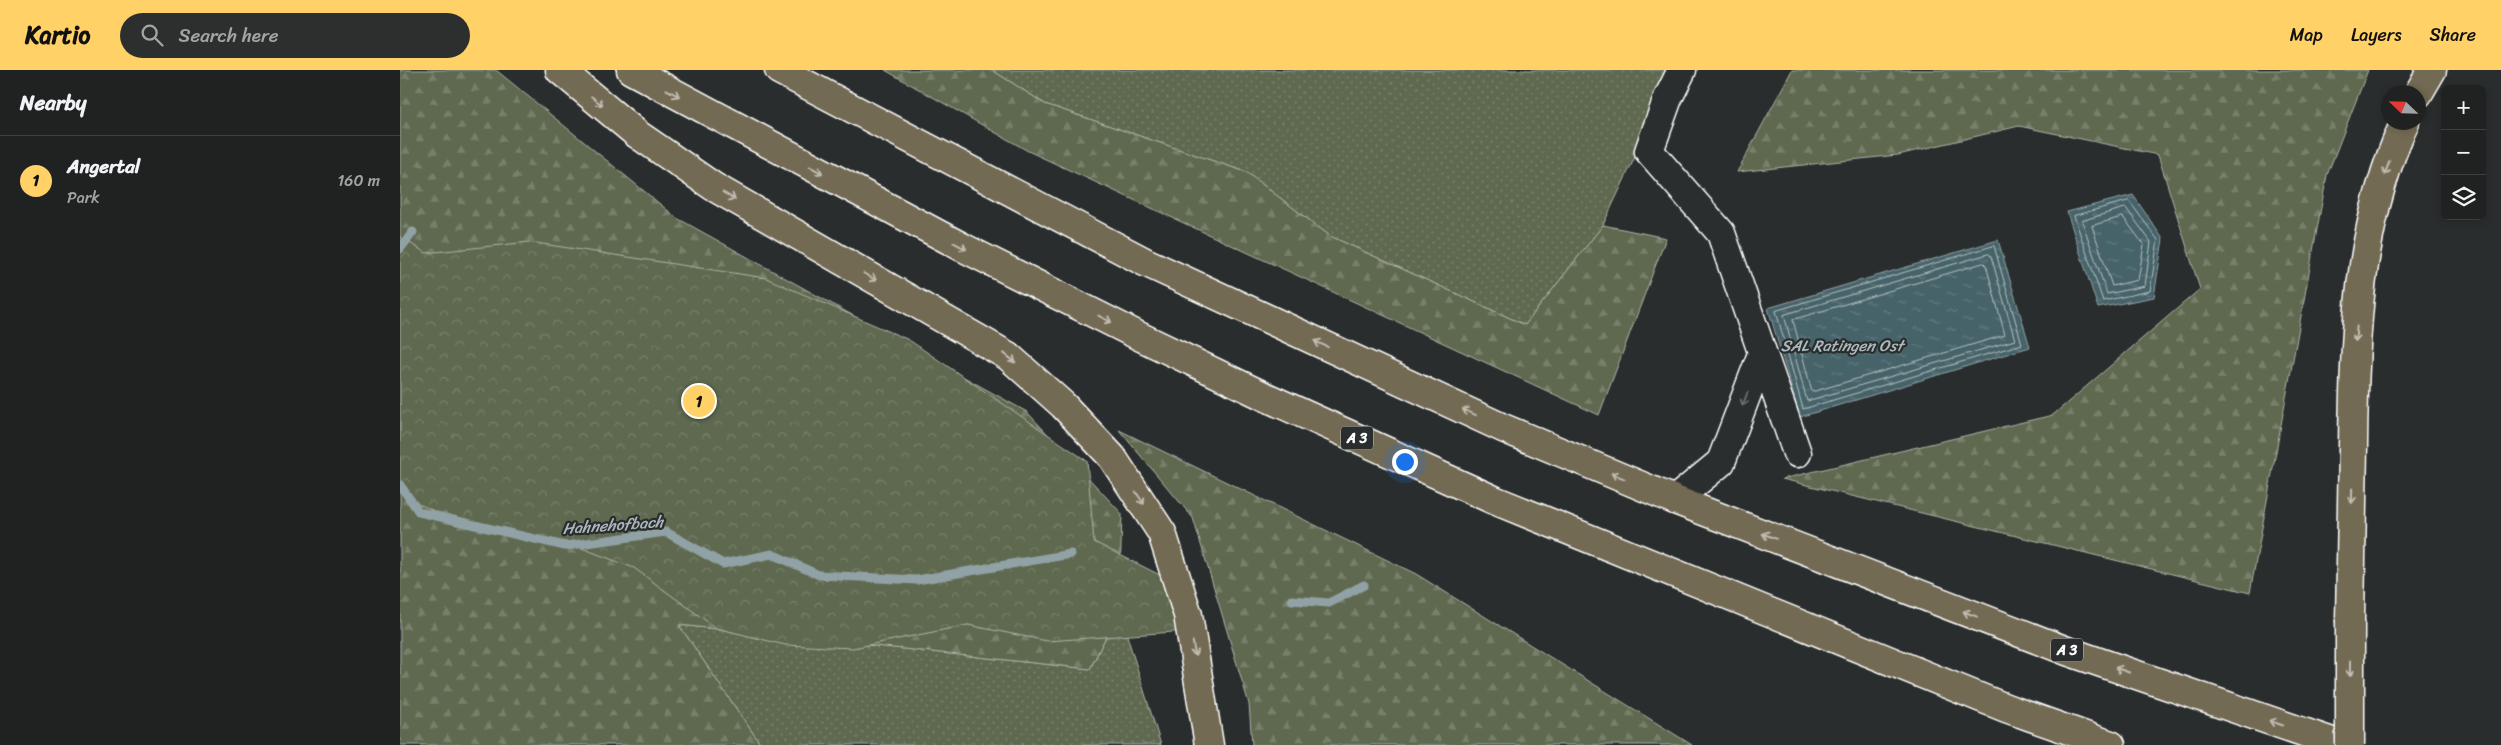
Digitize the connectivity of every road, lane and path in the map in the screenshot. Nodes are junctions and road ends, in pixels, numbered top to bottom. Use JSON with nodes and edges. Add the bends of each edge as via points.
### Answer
{"nodes":[{"id":1,"x":560,"y":70,"type":"edge"},
{"id":2,"x":630,"y":70,"type":"edge"},
{"id":3,"x":779,"y":70,"type":"edge"},
{"id":4,"x":1682,"y":70,"type":"edge"},
{"id":5,"x":2432,"y":70,"type":"edge"},
{"id":6,"x":2423,"y":85,"type":"edge"},
{"id":7,"x":2402,"y":130,"type":"edge"},
{"id":8,"x":1762,"y":354,"type":"junction"},
{"id":9,"x":1797,"y":453,"type":"dead end"},
{"id":10,"x":1675,"y":500,"type":"junction"},
{"id":11,"x":2331,"y":742,"type":"edge"},
{"id":12,"x":1209,"y":745,"type":"edge"},
{"id":13,"x":2111,"y":745,"type":"edge"},
{"id":14,"x":2351,"y":745,"type":"edge"}],
"edges":[{"from":1,"to":12,"type":"highway","one_way":true,"via":[[638,134],[714,187],[1008,356],[1063,405],[1112,458],[1162,533],[1188,615]]},
{"from":2,"to":13,"type":"highway","number":"A 3","one_way":true,"via":[[964,248],[1266,397],[1494,500],[2006,708]]},
{"from":10,"to":3,"type":"highway","number":"A 3","one_way":true,"via":[[1503,428],[1145,262]]},
{"from":4,"to":8,"type":"lane","via":[[1649,151],[1721,233]]},
{"from":5,"to":6,"type":"highway"},
{"from":7,"to":14,"type":"highway","one_way":true,"bridge":true,"via":[[2374,210],[2360,285],[2354,364]]},
{"from":8,"to":9,"type":"lane"},
{"from":8,"to":10,"type":"lane","one_way":true,"via":[[1721,462]]},
{"from":11,"to":10,"type":"highway","number":"A 3","one_way":true,"via":[[2067,651]]},
{"from":11,"to":14,"type":"highway"}]}
